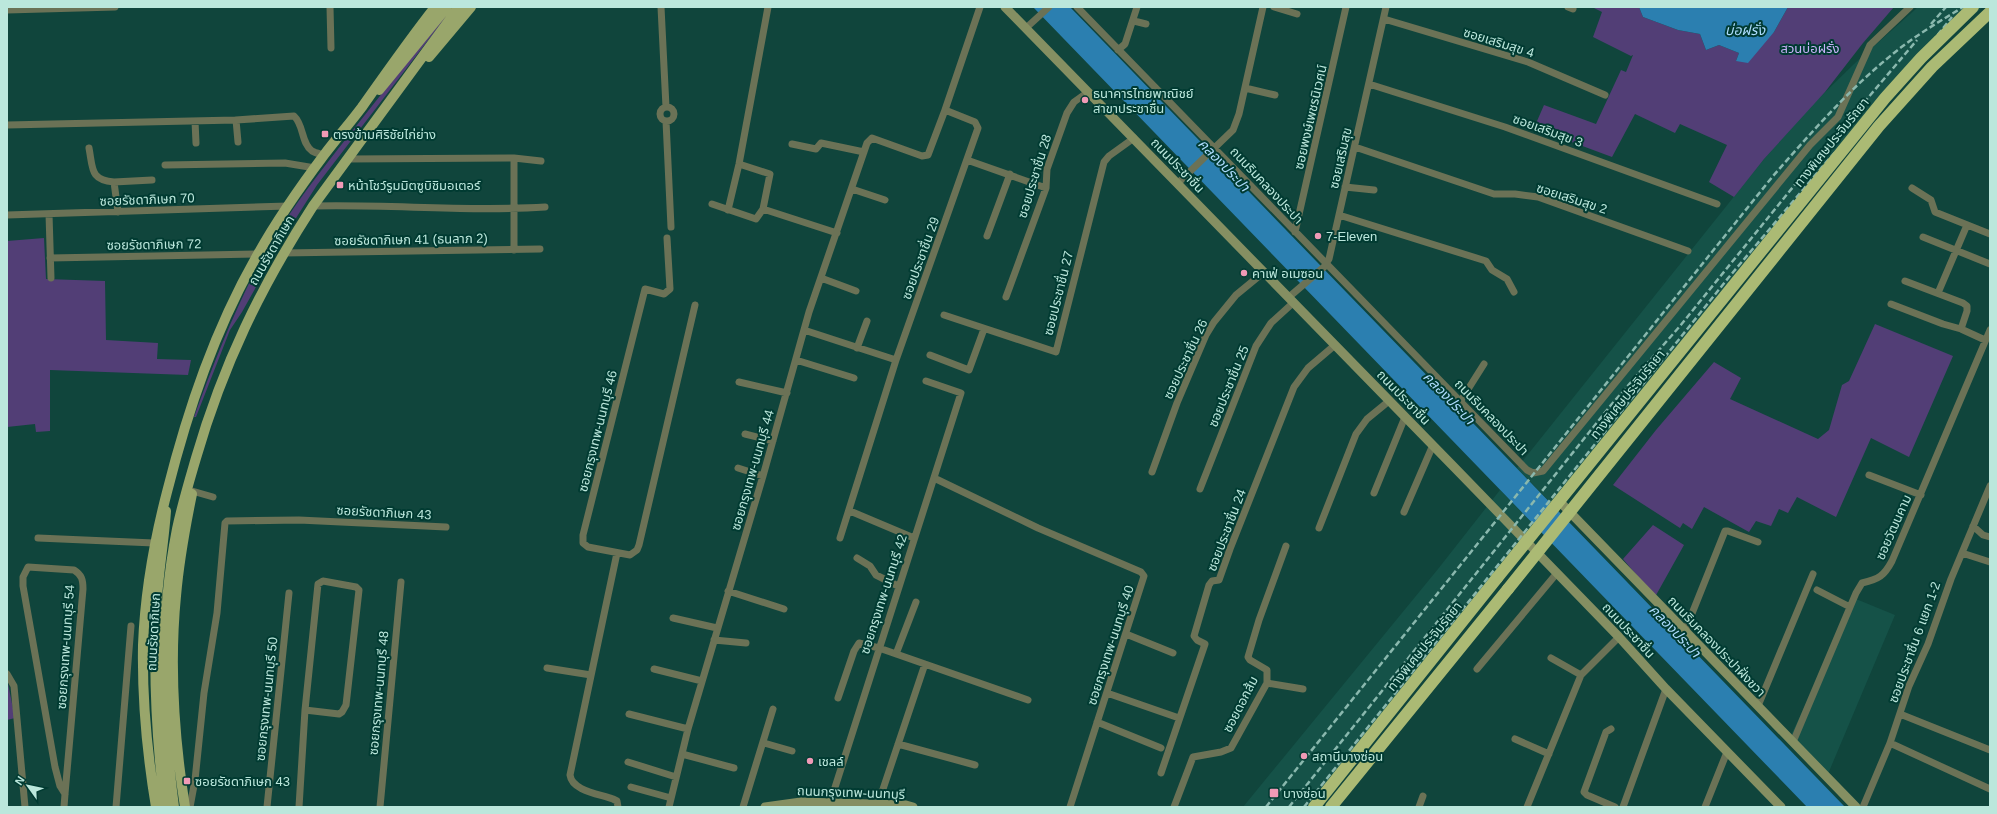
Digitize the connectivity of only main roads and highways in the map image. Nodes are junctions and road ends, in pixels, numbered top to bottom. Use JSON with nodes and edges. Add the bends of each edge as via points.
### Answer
{"nodes":[{"id":1,"x":435,"y":7,"type":"edge"},
{"id":2,"x":447,"y":7,"type":"edge"},
{"id":3,"x":459,"y":7,"type":"edge"},
{"id":4,"x":471,"y":7,"type":"edge"},
{"id":5,"x":1005,"y":7,"type":"edge"},
{"id":6,"x":1973,"y":7,"type":"edge"},
{"id":7,"x":1990,"y":12,"type":"edge"},
{"id":8,"x":410,"y":76,"type":"junction"},
{"id":9,"x":362,"y":107,"type":"junction"},
{"id":10,"x":195,"y":460,"type":"junction"},
{"id":11,"x":166,"y":495,"type":"junction"},
{"id":12,"x":1561,"y":503,"type":"dead end"},
{"id":13,"x":1541,"y":556,"type":"junction"},
{"id":14,"x":156,"y":807,"type":"edge"},
{"id":15,"x":165,"y":807,"type":"edge"},
{"id":16,"x":174,"y":807,"type":"edge"},
{"id":17,"x":185,"y":807,"type":"edge"},
{"id":18,"x":765,"y":807,"type":"edge"},
{"id":19,"x":913,"y":807,"type":"edge"},
{"id":20,"x":1314,"y":807,"type":"edge"},
{"id":21,"x":1331,"y":807,"type":"edge"},
{"id":22,"x":1338,"y":807,"type":"edge"},
{"id":23,"x":1781,"y":807,"type":"edge"},
{"id":24,"x":1856,"y":807,"type":"edge"}],
"edges":[{"from":1,"to":9,"type":"main road","name":"ถนนรัชดาภิเษก","via":[[396,56]]},
{"from":2,"to":9,"type":"main road","name":"ถนนรัชดาภิเษก","via":[[394,73]]},
{"from":3,"to":8,"type":"main road","name":"ถนนรัชดาภิเษก"},
{"from":4,"to":8,"type":"main road","name":"ถนนรัชดาภิเษก","via":[[439,47]]},
{"from":5,"to":13,"type":"main road","name":"ถนนประชาชื่น"},
{"from":6,"to":20,"type":"highway","name":"ทางพิเศษประจิมรัถยา","bridge":true,"via":[[1916,64],[1826,170]]},
{"from":7,"to":21,"type":"highway","name":"ทางพิเศษประจิมรัถยา","bridge":true,"via":[[1932,67],[1875,131]]},
{"from":8,"to":10,"type":"main road","name":"ถนนรัชดาภิเษก","via":[[313,206],[260,294],[236,344]]},
{"from":9,"to":11,"type":"main road","name":"ถนนรัชดาภิเษก","via":[[288,206],[233,301],[205,364],[179,441]]},
{"from":10,"to":16,"type":"main road","name":"ถนนรัชดาภิเษก","via":[[177,530],[168,598],[164,700]]},
{"from":10,"to":17,"type":"main road","name":"ถนนรัชดาภิเษก","via":[[176,596],[173,653],[176,740]]},
{"from":11,"to":14,"type":"main road","name":"ถนนรัชดาภิเษก","via":[[154,542],[143,645],[147,752]]},
{"from":11,"to":15,"type":"main road","name":"ถนนรัชดาภิเษก","via":[[157,596],[155,693]]},
{"from":12,"to":24,"type":"main road","name":"ถนนริมคลองประปาฝั่งขวา"},
{"from":13,"to":22,"type":"main road"},
{"from":13,"to":23,"type":"main road","name":"ถนนประชาชื่น"},
{"from":18,"to":19,"type":"main road","name":"ถนนกรุงเทพ-นนทบุรี","via":[[800,802]]}]}
